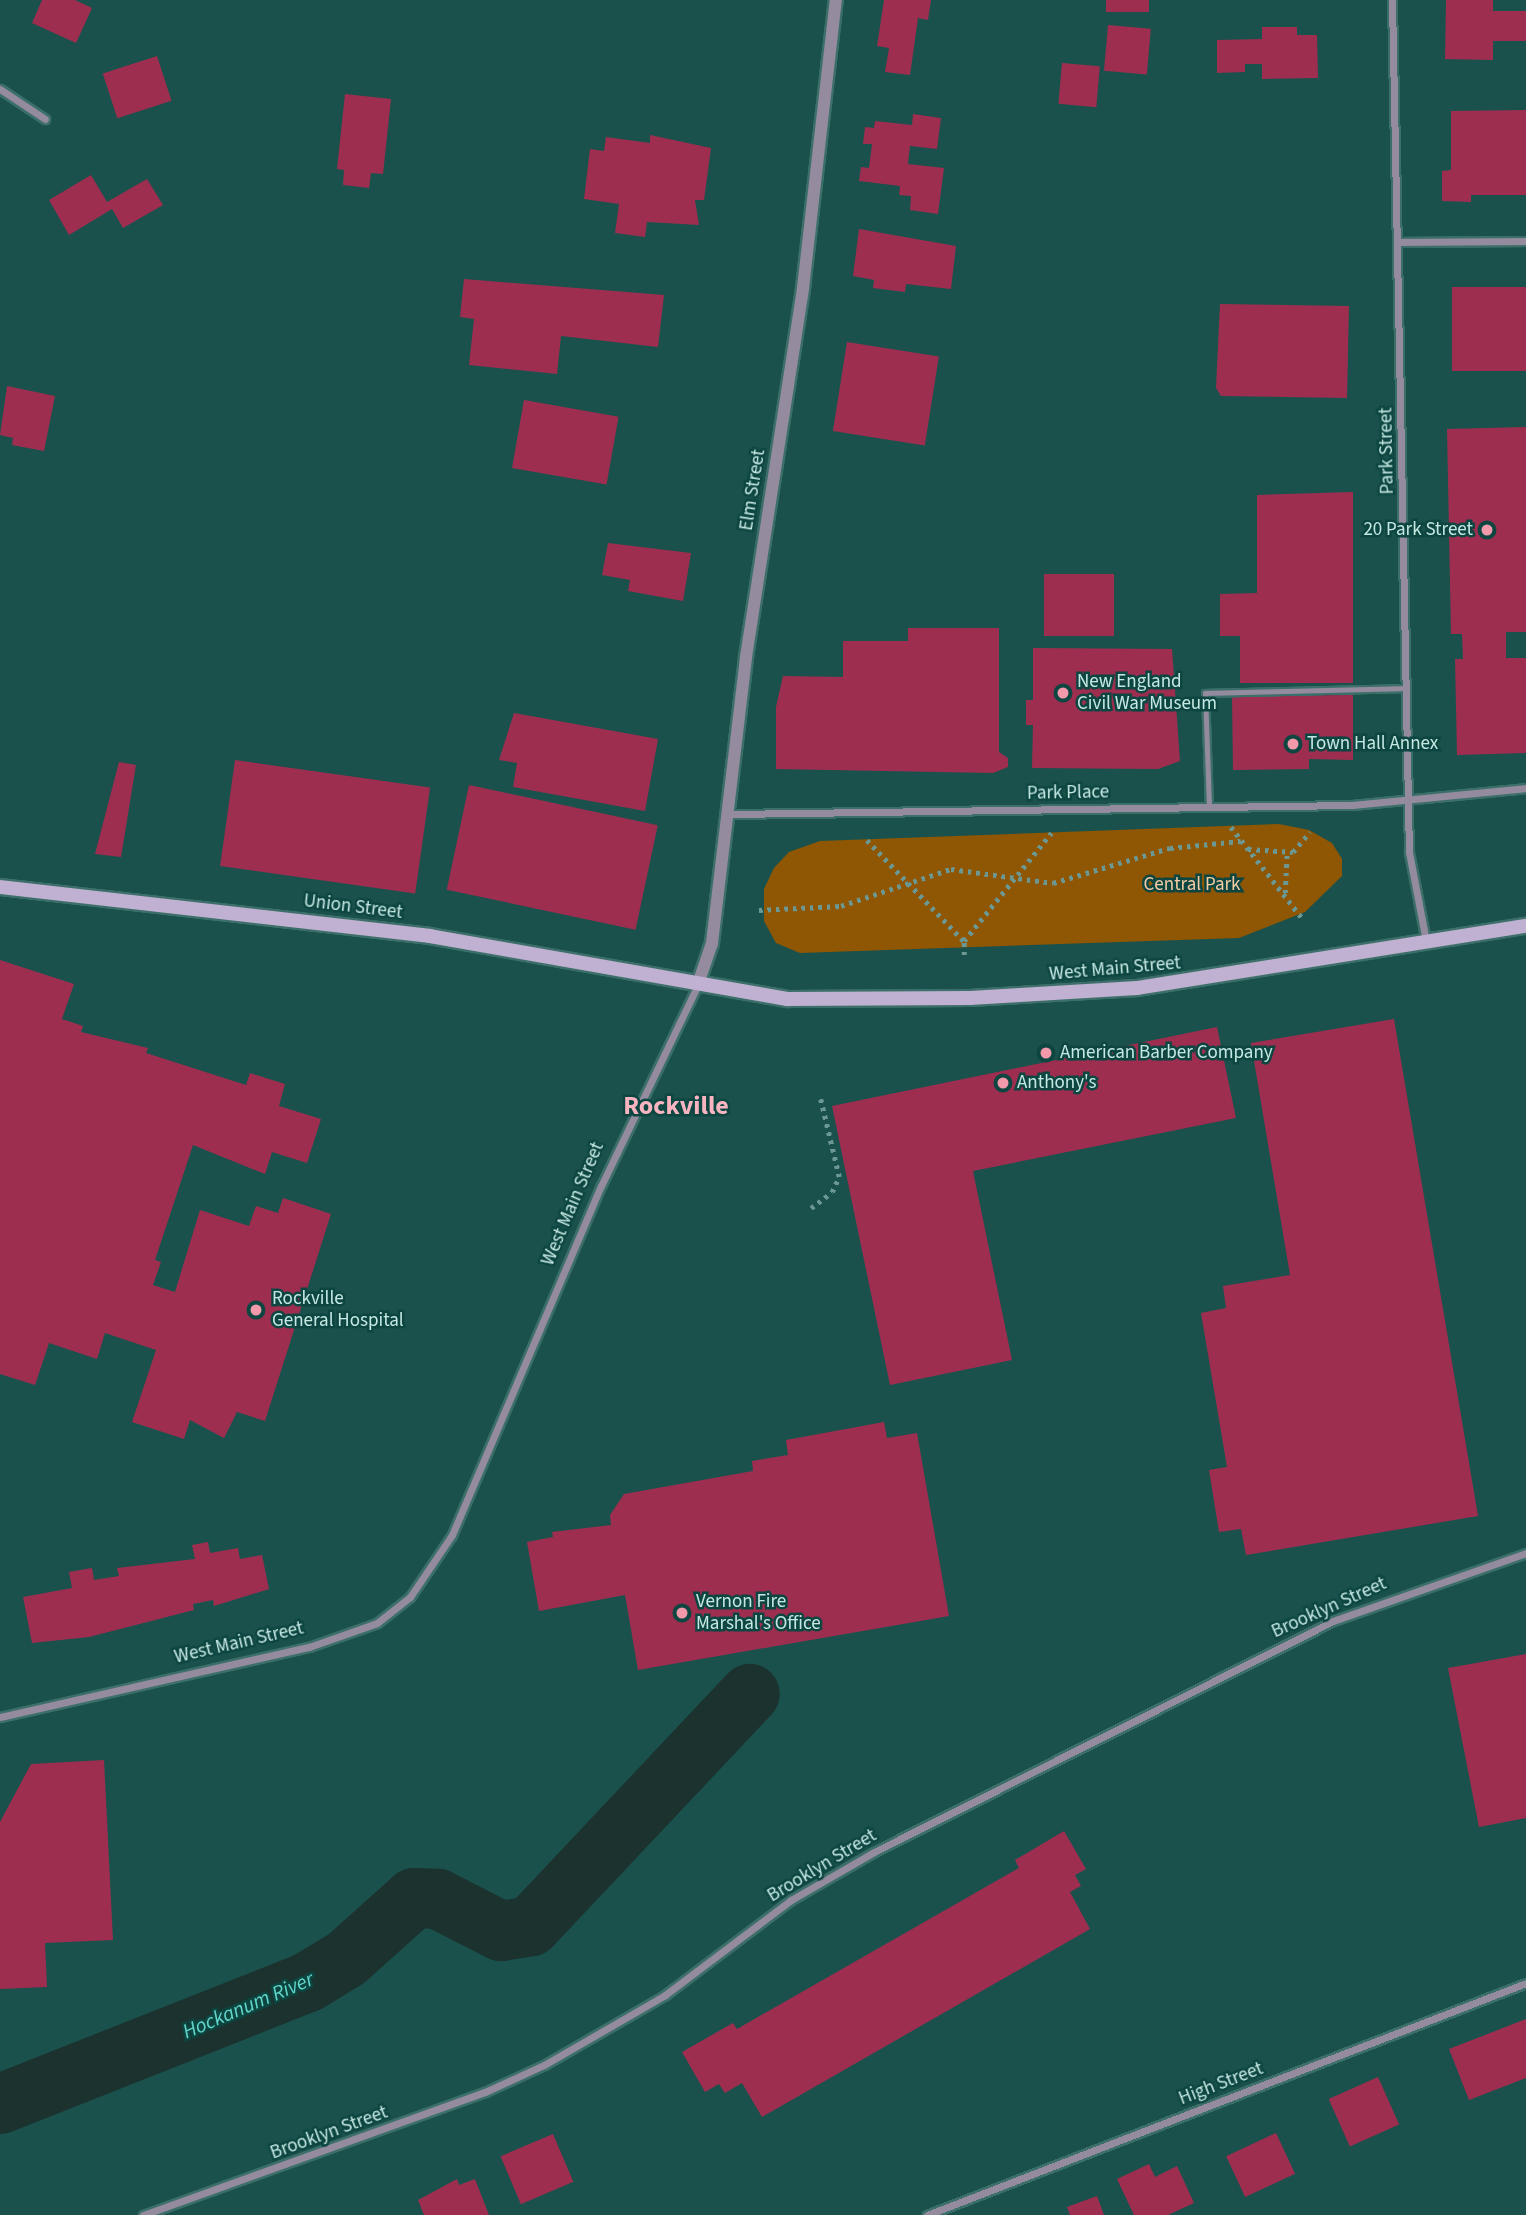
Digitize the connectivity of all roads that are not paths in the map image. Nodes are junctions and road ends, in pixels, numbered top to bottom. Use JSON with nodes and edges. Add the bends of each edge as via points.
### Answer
{"nodes":[{"id":1,"x":836,"y":0,"type":"edge"},
{"id":2,"x":1392,"y":0,"type":"edge"},
{"id":3,"x":0,"y":89,"type":"edge"},
{"id":4,"x":45,"y":119,"type":"dead end"},
{"id":5,"x":1526,"y":241,"type":"edge"},
{"id":6,"x":1398,"y":242,"type":"junction"},
{"id":7,"x":1407,"y":688,"type":"junction"},
{"id":8,"x":1526,"y":788,"type":"edge"},
{"id":9,"x":1407,"y":802,"type":"junction"},
{"id":10,"x":1209,"y":807,"type":"junction"},
{"id":11,"x":730,"y":814,"type":"junction"},
{"id":12,"x":0,"y":887,"type":"edge"},
{"id":13,"x":1526,"y":926,"type":"edge"},
{"id":14,"x":1426,"y":941,"type":"junction"},
{"id":15,"x":698,"y":984,"type":"junction"},
{"id":16,"x":1526,"y":1553,"type":"edge"},
{"id":17,"x":0,"y":1717,"type":"edge"},
{"id":18,"x":1526,"y":1983,"type":"edge"},
{"id":19,"x":143,"y":2215,"type":"edge"},
{"id":20,"x":927,"y":2215,"type":"edge"}],
"edges":[{"from":1,"to":11,"type":"street","name":"Elm Street","via":[[792,371],[741,691]]},
{"from":2,"to":6,"type":"street","name":"Park Street"},
{"from":3,"to":4,"type":"street"},
{"from":5,"to":6,"type":"street"},
{"from":6,"to":7,"type":"street","name":"Park Street"},
{"from":7,"to":9,"type":"street","name":"Park Street"},
{"from":7,"to":10,"type":"lane","via":[[1205,693]]},
{"from":8,"to":9,"type":"street","name":"Park Place"},
{"from":9,"to":10,"type":"street","name":"Park Place"},
{"from":9,"to":14,"type":"street","name":"Park Street","via":[[1411,869]]},
{"from":10,"to":11,"type":"street","name":"Park Place"},
{"from":11,"to":15,"type":"street","name":"Elm Street","via":[[712,943]]},
{"from":12,"to":15,"type":"main road","name":"Union Street","via":[[430,936]]},
{"from":13,"to":14,"type":"main road","name":"West Main Street"},
{"from":14,"to":15,"type":"main road","name":"West Main Street","via":[[1238,976],[1073,993],[787,999]]},
{"from":15,"to":17,"type":"street","name":"West Main Street","via":[[601,1186],[461,1514],[410,1597],[377,1623],[309,1647]]},
{"from":16,"to":19,"type":"street","name":"Brooklyn Street","via":[[1332,1621],[874,1852],[791,1900],[665,1995],[544,2065],[394,2126]]},
{"from":18,"to":20,"type":"street","name":"High Street"}]}
